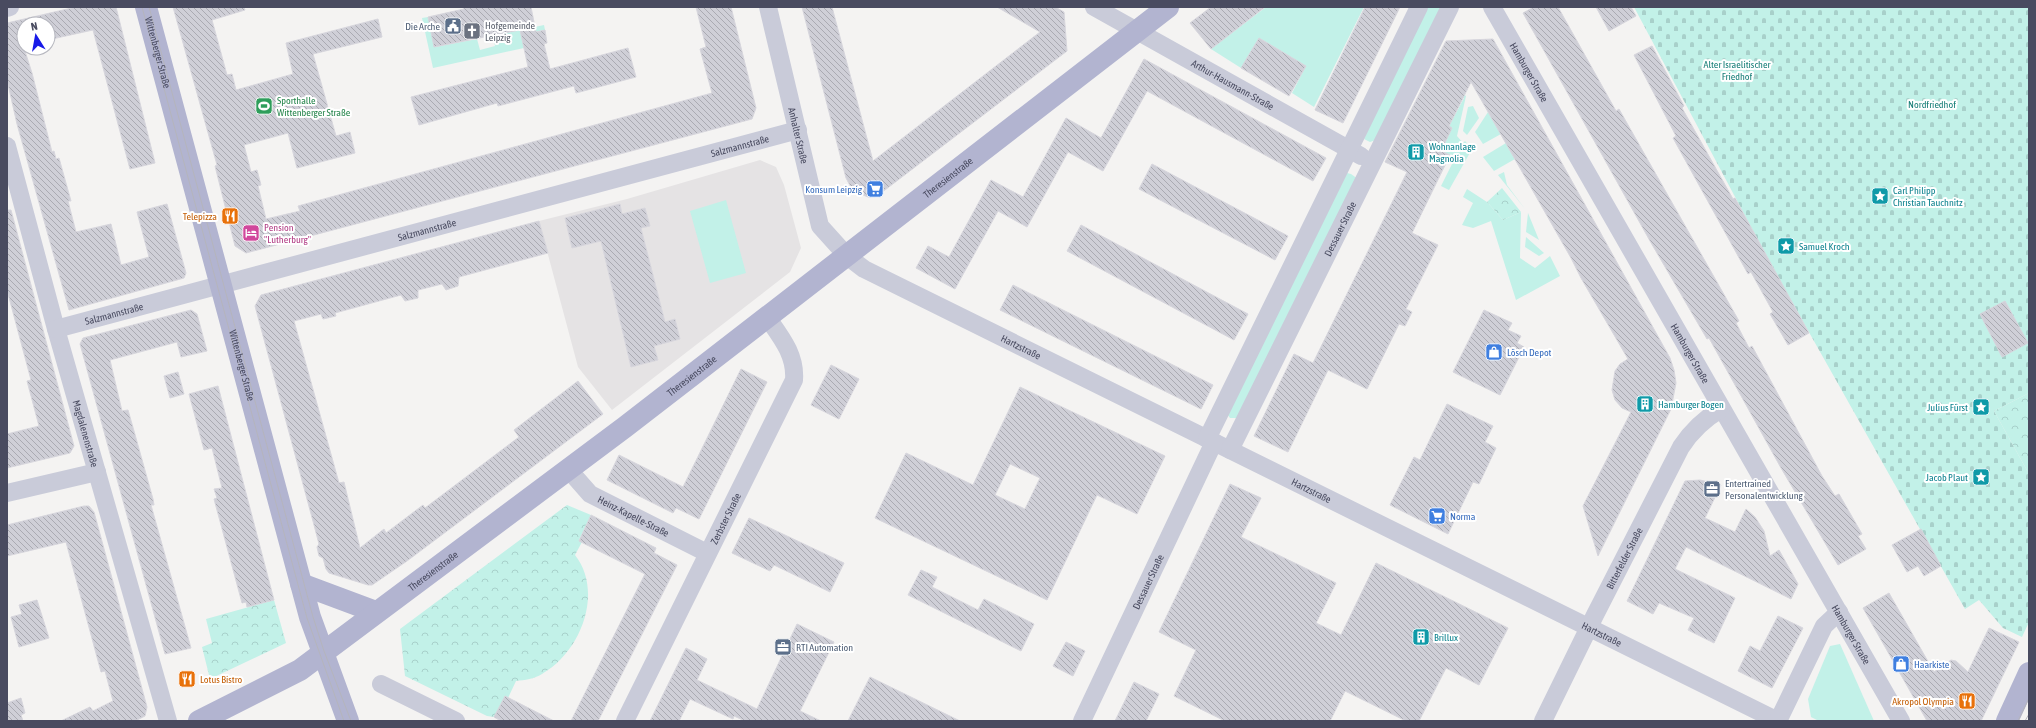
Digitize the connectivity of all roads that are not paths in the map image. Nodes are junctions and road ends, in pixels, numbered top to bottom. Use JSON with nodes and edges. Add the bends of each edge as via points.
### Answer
{"nodes":[{"id":1,"x":10,"y":7,"type":"edge"},
{"id":2,"x":146,"y":7,"type":"edge"},
{"id":3,"x":768,"y":7,"type":"edge"},
{"id":4,"x":1094,"y":7,"type":"edge"},
{"id":5,"x":1168,"y":7,"type":"edge"},
{"id":6,"x":1418,"y":7,"type":"edge"},
{"id":7,"x":1450,"y":7,"type":"edge"},
{"id":8,"x":1492,"y":7,"type":"edge"},
{"id":9,"x":7,"y":8,"type":"edge"},
{"id":10,"x":1137,"y":31,"type":"junction"},
{"id":11,"x":798,"y":130,"type":"junction"},
{"id":12,"x":7,"y":146,"type":"edge"},
{"id":13,"x":1350,"y":150,"type":"junction"},
{"id":14,"x":1372,"y":162,"type":"junction"},
{"id":15,"x":846,"y":256,"type":"junction"},
{"id":16,"x":220,"y":286,"type":"junction"},
{"id":17,"x":767,"y":317,"type":"junction"},
{"id":18,"x":56,"y":329,"type":"junction"},
{"id":19,"x":1722,"y":409,"type":"junction"},
{"id":20,"x":1211,"y":440,"type":"junction"},
{"id":21,"x":1230,"y":450,"type":"junction"},
{"id":22,"x":568,"y":469,"type":"junction"},
{"id":23,"x":97,"y":472,"type":"junction"},
{"id":24,"x":7,"y":493,"type":"edge"},
{"id":25,"x":707,"y":553,"type":"junction"},
{"id":26,"x":301,"y":584,"type":"junction"},
{"id":27,"x":376,"y":612,"type":"junction"},
{"id":28,"x":1839,"y":612,"type":"junction"},
{"id":29,"x":1589,"y":627,"type":"junction"},
{"id":30,"x":322,"y":653,"type":"junction"},
{"id":31,"x":2029,"y":673,"type":"edge"},
{"id":32,"x":381,"y":684,"type":"dead end"},
{"id":33,"x":168,"y":721,"type":"edge"},
{"id":34,"x":199,"y":721,"type":"edge"},
{"id":35,"x":348,"y":721,"type":"edge"},
{"id":36,"x":456,"y":721,"type":"edge"},
{"id":37,"x":625,"y":721,"type":"edge"},
{"id":38,"x":1082,"y":721,"type":"edge"},
{"id":39,"x":1543,"y":721,"type":"edge"},
{"id":40,"x":1778,"y":721,"type":"edge"},
{"id":41,"x":1901,"y":721,"type":"edge"},
{"id":42,"x":2007,"y":721,"type":"edge"}],
"edges":[{"from":1,"to":9,"type":"street"},
{"from":2,"to":16,"type":"main road","name":"Wittenberger Straße"},
{"from":3,"to":11,"type":"street","name":"Anhalter Straße"},
{"from":4,"to":10,"type":"street","name":"Arthur-Hausmann-Straße"},
{"from":5,"to":10,"type":"main road","name":"Theresienstraße"},
{"from":6,"to":13,"type":"street","name":"Dessauer Straße"},
{"from":7,"to":14,"type":"street","name":"Dessauer Straße"},
{"from":8,"to":19,"type":"street","name":"Hamburger Straße"},
{"from":10,"to":13,"type":"street","name":"Arthur-Hausmann-Straße"},
{"from":10,"to":15,"type":"main road","name":"Theresienstraße"},
{"from":11,"to":15,"type":"street","name":"Anhalter Straße","via":[[820,226]]},
{"from":11,"to":16,"type":"street","name":"Salzmannstraße"},
{"from":12,"to":18,"type":"street","name":"Magdalenenstraße"},
{"from":13,"to":14,"type":"street","name":"Arthur-Hausmann-Straße"},
{"from":13,"to":20,"type":"street","name":"Dessauer Straße"},
{"from":14,"to":21,"type":"street","name":"Dessauer Straße"},
{"from":15,"to":17,"type":"main road","name":"Theresienstraße"},
{"from":15,"to":20,"type":"street","name":"Hartzstraße","via":[[864,269]]},
{"from":16,"to":18,"type":"street","name":"Salzmannstraße"},
{"from":16,"to":26,"type":"main road","name":"Wittenberger Straße"},
{"from":17,"to":22,"type":"main road","name":"Theresienstraße"},
{"from":17,"to":25,"type":"street","name":"Zerbster Straße","via":[[789,351],[795,368],[794,380]]},
{"from":18,"to":23,"type":"street","name":"Magdalenenstraße"},
{"from":19,"to":28,"type":"street","name":"Hamburger Straße"},
{"from":19,"to":29,"type":"street","name":"Bitterfelder Straße","via":[[1696,427],[1681,447]]},
{"from":20,"to":21,"type":"street","name":"Hartzstraße"},
{"from":20,"to":38,"type":"street","name":"Dessauer Straße"},
{"from":21,"to":29,"type":"street","name":"Hartzstraße"},
{"from":22,"to":25,"type":"street","name":"Heinz-Kapelle-Straße","via":[[590,494]]},
{"from":22,"to":27,"type":"main road","name":"Theresienstraße"},
{"from":23,"to":24,"type":"street"},
{"from":23,"to":33,"type":"street","name":"Magdalenenstraße"},
{"from":25,"to":37,"type":"street","name":"Zerbster Straße"},
{"from":26,"to":27,"type":"main road"},
{"from":26,"to":30,"type":"main road","name":"Wittenberger Straße"},
{"from":27,"to":30,"type":"main road","name":"Theresienstraße"},
{"from":28,"to":40,"type":"street","name":"Hartzstraße","via":[[1824,626]]},
{"from":28,"to":41,"type":"street","name":"Hamburger Straße"},
{"from":29,"to":39,"type":"street","name":"Bitterfelder Straße"},
{"from":29,"to":40,"type":"street","name":"Hartzstraße"},
{"from":30,"to":34,"type":"main road","name":"Theresienstraße","via":[[300,670]]},
{"from":30,"to":35,"type":"main road","name":"Wittenberger Straße"},
{"from":31,"to":42,"type":"main road"},
{"from":32,"to":36,"type":"street"}]}
